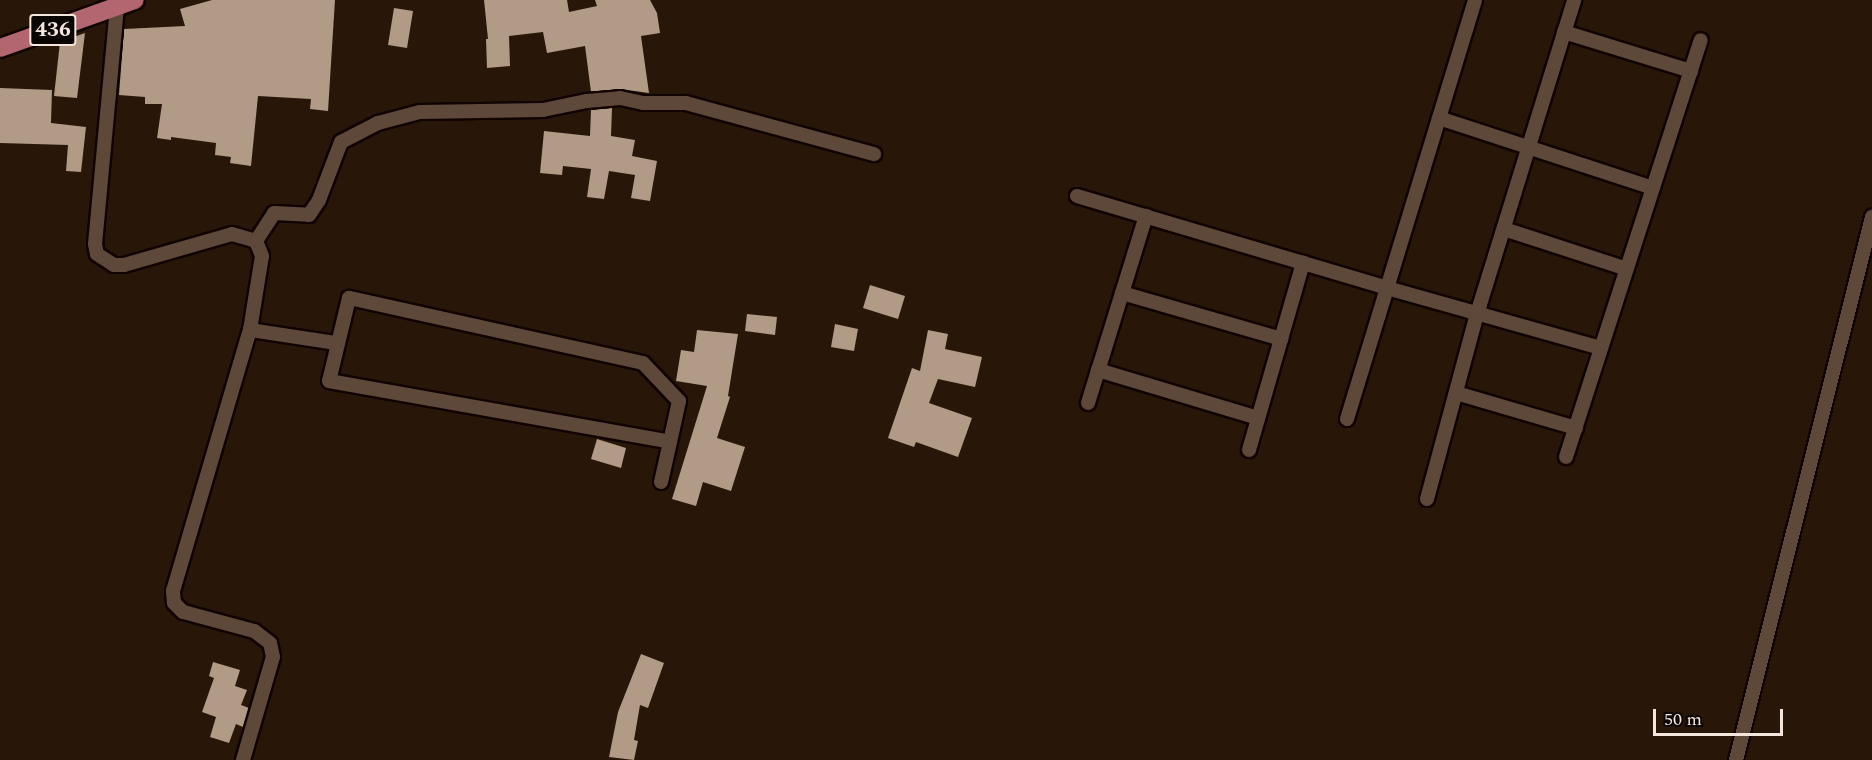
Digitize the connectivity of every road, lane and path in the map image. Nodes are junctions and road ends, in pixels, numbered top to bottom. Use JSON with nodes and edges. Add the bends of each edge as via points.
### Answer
{"nodes":[{"id":1,"x":135,"y":0,"type":"edge"},
{"id":2,"x":1475,"y":0,"type":"edge"},
{"id":3,"x":1574,"y":0,"type":"edge"},
{"id":4,"x":117,"y":6,"type":"junction"},
{"id":5,"x":1564,"y":32,"type":"junction"},
{"id":6,"x":1701,"y":40,"type":"dead end"},
{"id":7,"x":0,"y":48,"type":"edge"},
{"id":8,"x":1691,"y":70,"type":"junction"},
{"id":9,"x":1439,"y":118,"type":"junction"},
{"id":10,"x":1529,"y":146,"type":"junction"},
{"id":11,"x":874,"y":154,"type":"dead end"},
{"id":12,"x":1653,"y":188,"type":"junction"},
{"id":13,"x":1077,"y":196,"type":"dead end"},
{"id":14,"x":1146,"y":216,"type":"junction"},
{"id":15,"x":1872,"y":217,"type":"edge"},
{"id":16,"x":1504,"y":229,"type":"junction"},
{"id":17,"x":256,"y":241,"type":"junction"},
{"id":18,"x":1303,"y":263,"type":"junction"},
{"id":19,"x":1627,"y":268,"type":"junction"},
{"id":20,"x":1387,"y":288,"type":"junction"},
{"id":21,"x":1122,"y":293,"type":"junction"},
{"id":22,"x":1478,"y":314,"type":"junction"},
{"id":23,"x":250,"y":330,"type":"junction"},
{"id":24,"x":1281,"y":339,"type":"junction"},
{"id":25,"x":336,"y":343,"type":"junction"},
{"id":26,"x":1600,"y":348,"type":"junction"},
{"id":27,"x":1098,"y":370,"type":"junction"},
{"id":28,"x":1456,"y":393,"type":"junction"},
{"id":29,"x":1088,"y":403,"type":"dead end"},
{"id":30,"x":1258,"y":418,"type":"junction"},
{"id":31,"x":1347,"y":419,"type":"dead end"},
{"id":32,"x":1576,"y":428,"type":"junction"},
{"id":33,"x":670,"y":442,"type":"junction"},
{"id":34,"x":1249,"y":450,"type":"dead end"},
{"id":35,"x":1566,"y":457,"type":"dead end"},
{"id":36,"x":661,"y":482,"type":"dead end"},
{"id":37,"x":1427,"y":499,"type":"dead end"},
{"id":38,"x":243,"y":760,"type":"edge"},
{"id":39,"x":1736,"y":760,"type":"edge"}],
"edges":[{"from":1,"to":4,"type":"main road","number":"436"},
{"from":2,"to":9,"type":"street"},
{"from":3,"to":5,"type":"street"},
{"from":4,"to":7,"type":"main road","number":"436"},
{"from":4,"to":17,"type":"street","via":[[97,254],[114,265],[123,265],[232,234]]},
{"from":5,"to":8,"type":"street"},
{"from":5,"to":10,"type":"street"},
{"from":6,"to":8,"type":"street"},
{"from":8,"to":12,"type":"street"},
{"from":9,"to":10,"type":"street"},
{"from":9,"to":20,"type":"street"},
{"from":10,"to":12,"type":"street"},
{"from":10,"to":16,"type":"street"},
{"from":11,"to":17,"type":"street","via":[[686,103],[644,103],[620,98],[543,110],[420,112],[378,123],[341,142],[319,200],[309,215],[274,213]]},
{"from":12,"to":19,"type":"street"},
{"from":13,"to":14,"type":"street"},
{"from":14,"to":18,"type":"street"},
{"from":14,"to":21,"type":"street"},
{"from":15,"to":39,"type":"street"},
{"from":16,"to":19,"type":"street"},
{"from":16,"to":22,"type":"street"},
{"from":17,"to":23,"type":"street","via":[[262,256]]},
{"from":18,"to":20,"type":"street"},
{"from":18,"to":24,"type":"street"},
{"from":19,"to":26,"type":"street"},
{"from":20,"to":22,"type":"street"},
{"from":20,"to":31,"type":"street"},
{"from":21,"to":24,"type":"street"},
{"from":21,"to":27,"type":"street"},
{"from":22,"to":26,"type":"street"},
{"from":22,"to":28,"type":"street"},
{"from":23,"to":25,"type":"street"},
{"from":23,"to":38,"type":"street","via":[[173,591],[174,603],[183,612],[254,632],[270,642],[273,657]]},
{"from":24,"to":30,"type":"street"},
{"from":25,"to":33,"type":"street","via":[[329,381]]},
{"from":25,"to":33,"type":"street","via":[[349,298],[643,363],[679,401]]},
{"from":26,"to":32,"type":"street"},
{"from":27,"to":29,"type":"street"},
{"from":27,"to":30,"type":"street"},
{"from":28,"to":32,"type":"street"},
{"from":28,"to":37,"type":"street"},
{"from":30,"to":34,"type":"street"},
{"from":32,"to":35,"type":"street"},
{"from":33,"to":36,"type":"street"}]}
